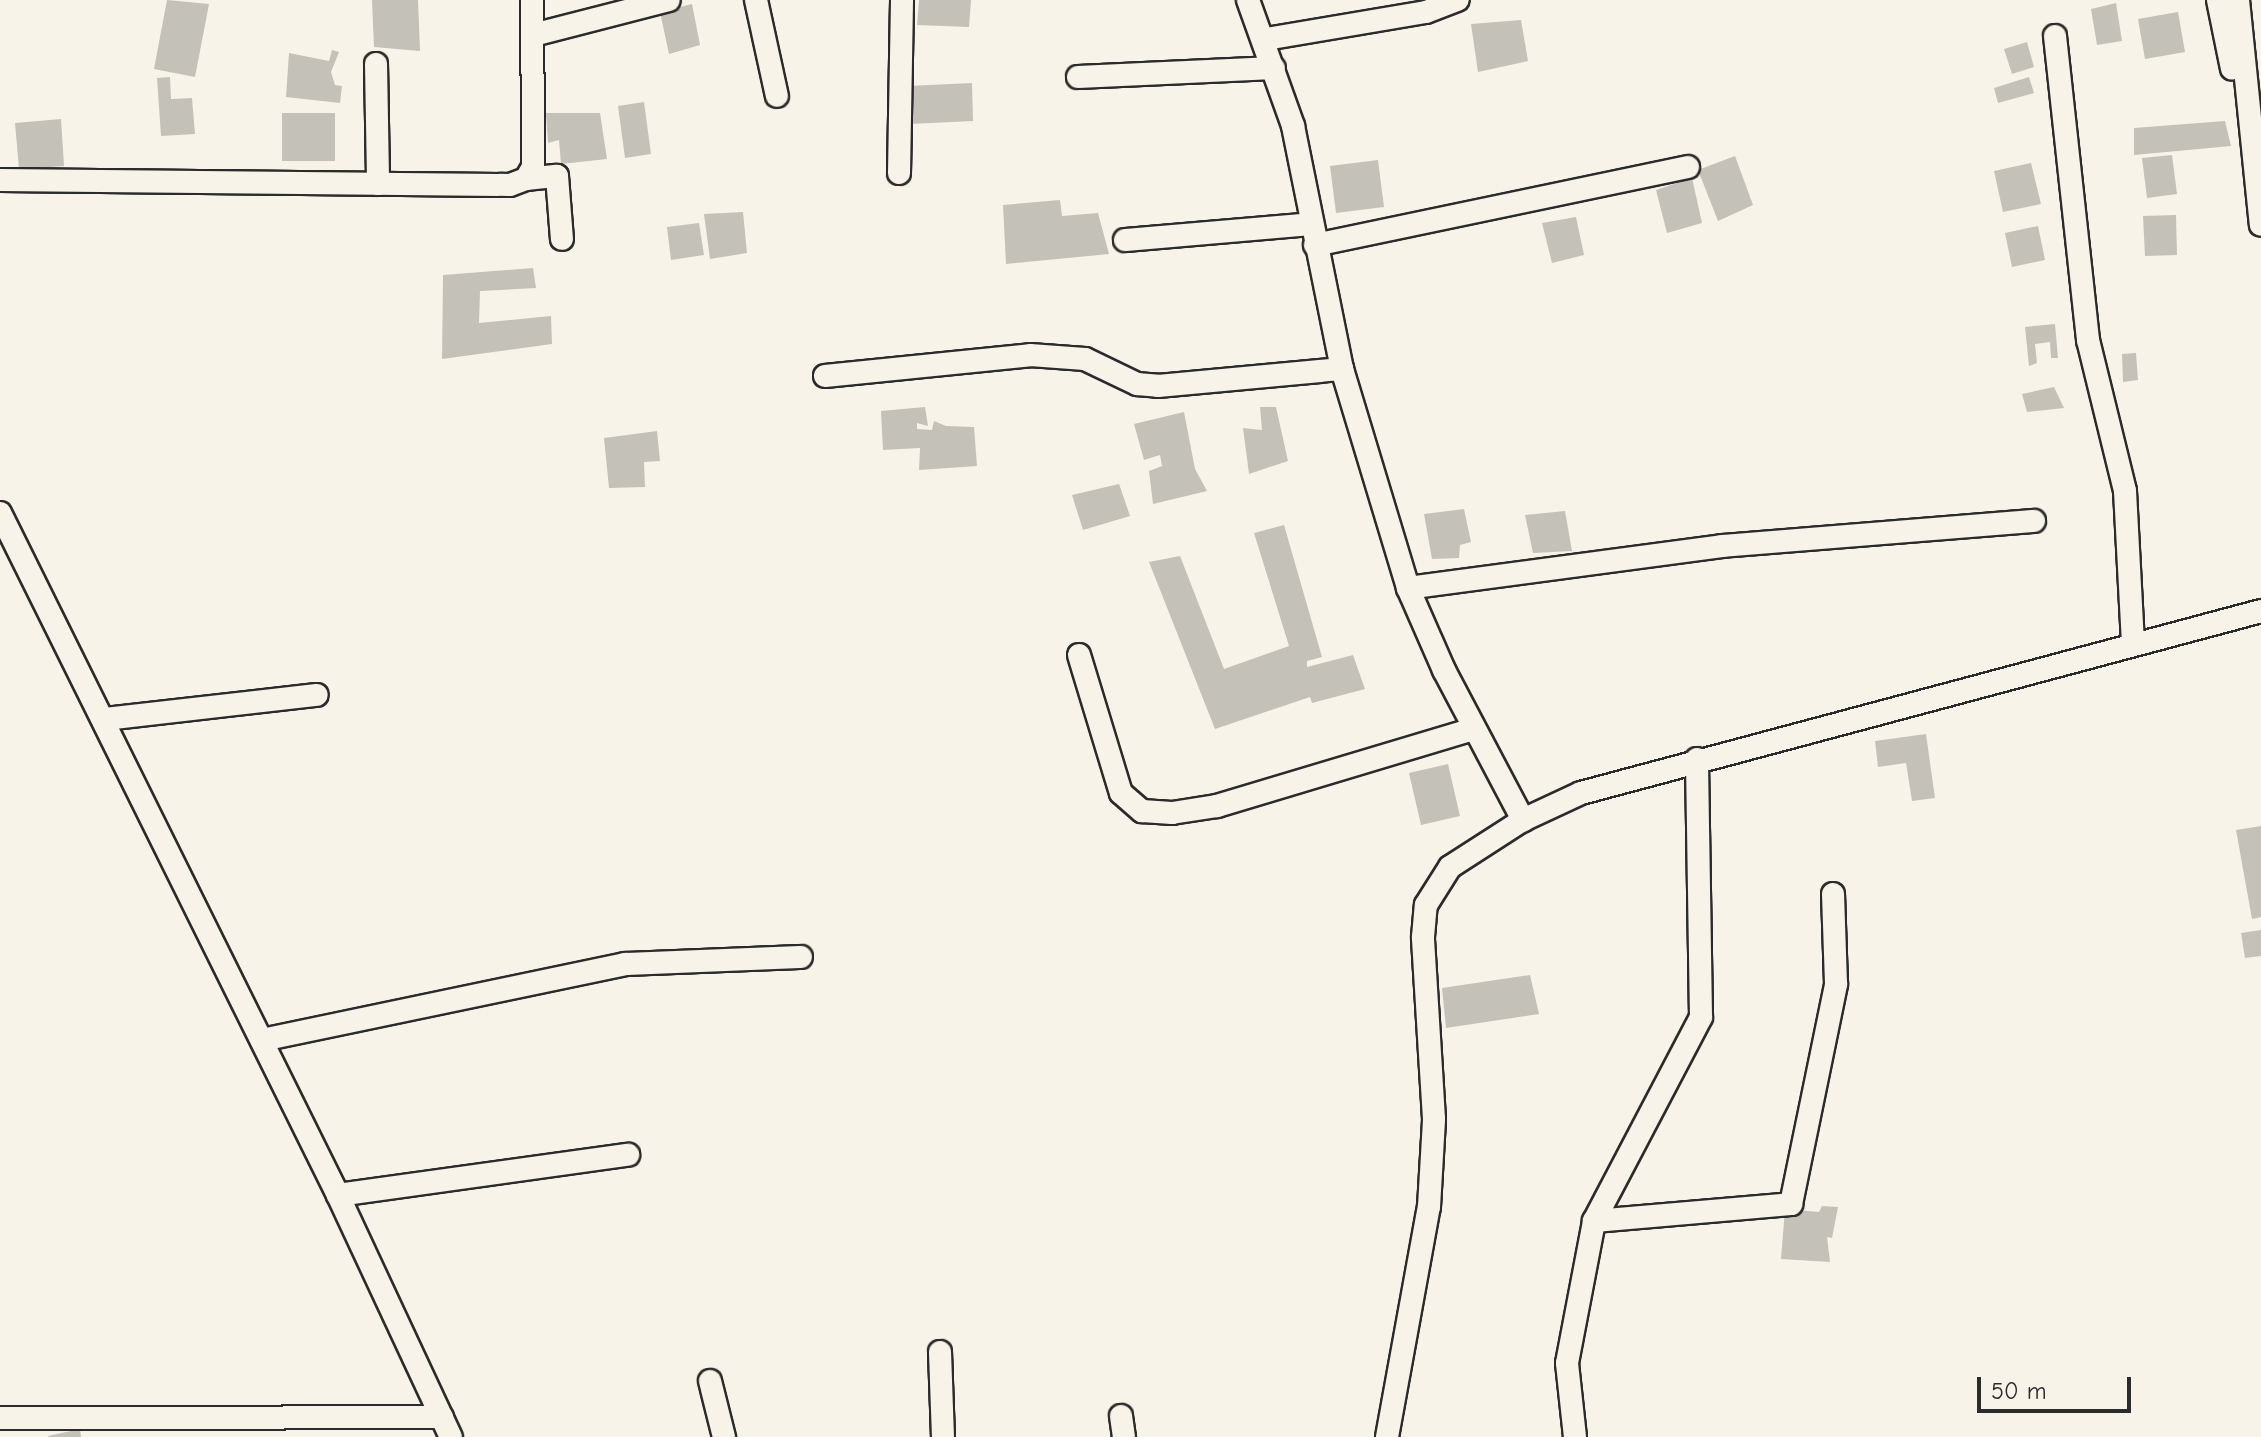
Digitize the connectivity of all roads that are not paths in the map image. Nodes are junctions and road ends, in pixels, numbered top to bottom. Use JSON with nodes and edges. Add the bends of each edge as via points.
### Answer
{"nodes":[{"id":1,"x":532,"y":0,"type":"edge"},
{"id":2,"x":669,"y":0,"type":"edge"},
{"id":3,"x":756,"y":0,"type":"edge"},
{"id":4,"x":902,"y":0,"type":"edge"},
{"id":5,"x":1248,"y":0,"type":"edge"},
{"id":6,"x":1458,"y":0,"type":"edge"},
{"id":7,"x":2218,"y":0,"type":"edge"},
{"id":8,"x":2238,"y":0,"type":"edge"},
{"id":9,"x":533,"y":35,"type":"junction"},
{"id":10,"x":2055,"y":36,"type":"dead end"},
{"id":11,"x":1266,"y":39,"type":"junction"},
{"id":12,"x":376,"y":64,"type":"dead end"},
{"id":13,"x":1274,"y":68,"type":"junction"},
{"id":14,"x":1078,"y":77,"type":"dead end"},
{"id":15,"x":777,"y":96,"type":"dead end"},
{"id":16,"x":2255,"y":140,"type":"junction"},
{"id":17,"x":1688,"y":167,"type":"dead end"},
{"id":18,"x":899,"y":173,"type":"dead end"},
{"id":19,"x":526,"y":179,"type":"junction"},
{"id":20,"x":0,"y":180,"type":"edge"},
{"id":21,"x":378,"y":184,"type":"junction"},
{"id":22,"x":2261,"y":225,"type":"edge"},
{"id":23,"x":1313,"y":234,"type":"junction"},
{"id":24,"x":562,"y":239,"type":"dead end"},
{"id":25,"x":1125,"y":240,"type":"dead end"},
{"id":26,"x":1342,"y":369,"type":"junction"},
{"id":27,"x":825,"y":376,"type":"dead end"},
{"id":28,"x":0,"y":513,"type":"edge"},
{"id":29,"x":2034,"y":521,"type":"dead end"},
{"id":30,"x":7,"y":544,"type":"edge"},
{"id":31,"x":1408,"y":588,"type":"junction"},
{"id":32,"x":2261,"y":611,"type":"edge"},
{"id":33,"x":2133,"y":642,"type":"junction"},
{"id":34,"x":1079,"y":655,"type":"dead end"},
{"id":35,"x":317,"y":695,"type":"dead end"},
{"id":36,"x":105,"y":719,"type":"junction"},
{"id":37,"x":1474,"y":729,"type":"junction"},
{"id":38,"x":1697,"y":759,"type":"junction"},
{"id":39,"x":1523,"y":820,"type":"junction"},
{"id":40,"x":1833,"y":894,"type":"dead end"},
{"id":41,"x":801,"y":957,"type":"dead end"},
{"id":42,"x":262,"y":1040,"type":"junction"},
{"id":43,"x":628,"y":1155,"type":"dead end"},
{"id":44,"x":338,"y":1195,"type":"junction"},
{"id":45,"x":1594,"y":1221,"type":"junction"},
{"id":46,"x":940,"y":1352,"type":"dead end"},
{"id":47,"x":710,"y":1381,"type":"dead end"},
{"id":48,"x":0,"y":1418,"type":"edge"},
{"id":49,"x":447,"y":1427,"type":"edge"},
{"id":50,"x":724,"y":1437,"type":"edge"},
{"id":51,"x":943,"y":1437,"type":"edge"},
{"id":52,"x":1387,"y":1437,"type":"edge"},
{"id":53,"x":1575,"y":1437,"type":"edge"}],
"edges":[{"from":1,"to":9,"type":"street"},
{"from":2,"to":9,"type":"street"},
{"from":3,"to":15,"type":"street"},
{"from":4,"to":18,"type":"street"},
{"from":5,"to":11,"type":"street"},
{"from":6,"to":11,"type":"street","via":[[1426,12]]},
{"from":7,"to":16,"type":"street","via":[[2235,88]]},
{"from":8,"to":16,"type":"street"},
{"from":9,"to":19,"type":"street","via":[[534,156]]},
{"from":10,"to":33,"type":"street","via":[[2088,340],[2125,491]]},
{"from":11,"to":13,"type":"street"},
{"from":12,"to":21,"type":"street"},
{"from":13,"to":14,"type":"street"},
{"from":13,"to":23,"type":"street","via":[[1293,126]]},
{"from":16,"to":22,"type":"street"},
{"from":17,"to":23,"type":"street"},
{"from":19,"to":21,"type":"street","via":[[510,185]]},
{"from":19,"to":24,"type":"street","via":[[557,176]]},
{"from":20,"to":21,"type":"street","via":[[122,177]]},
{"from":23,"to":25,"type":"street"},
{"from":23,"to":26,"type":"street"},
{"from":26,"to":27,"type":"street","via":[[1158,386],[1137,384],[1085,359],[1041,355]]},
{"from":26,"to":31,"type":"street"},
{"from":28,"to":30,"type":"street"},
{"from":29,"to":31,"type":"street","via":[[1722,546]]},
{"from":30,"to":36,"type":"street"},
{"from":31,"to":37,"type":"street"},
{"from":32,"to":33,"type":"street"},
{"from":33,"to":38,"type":"street"},
{"from":34,"to":37,"type":"street","via":[[1121,793],[1131,805],[1153,814],[1217,806]]},
{"from":35,"to":36,"type":"street"},
{"from":36,"to":42,"type":"street","via":[[120,759]]},
{"from":37,"to":39,"type":"street"},
{"from":38,"to":39,"type":"street","via":[[1581,793]]},
{"from":38,"to":45,"type":"street","via":[[1701,1017]]},
{"from":39,"to":52,"type":"street","via":[[1450,867],[1426,905],[1434,1119],[1429,1207]]},
{"from":40,"to":45,"type":"street","via":[[1836,984],[1791,1204]]},
{"from":41,"to":42,"type":"street","via":[[625,964]]},
{"from":42,"to":44,"type":"street"},
{"from":43,"to":44,"type":"street"},
{"from":44,"to":49,"type":"street"},
{"from":45,"to":53,"type":"street","via":[[1567,1363]]},
{"from":46,"to":51,"type":"street"},
{"from":47,"to":50,"type":"street"},
{"from":48,"to":49,"type":"street"}]}
